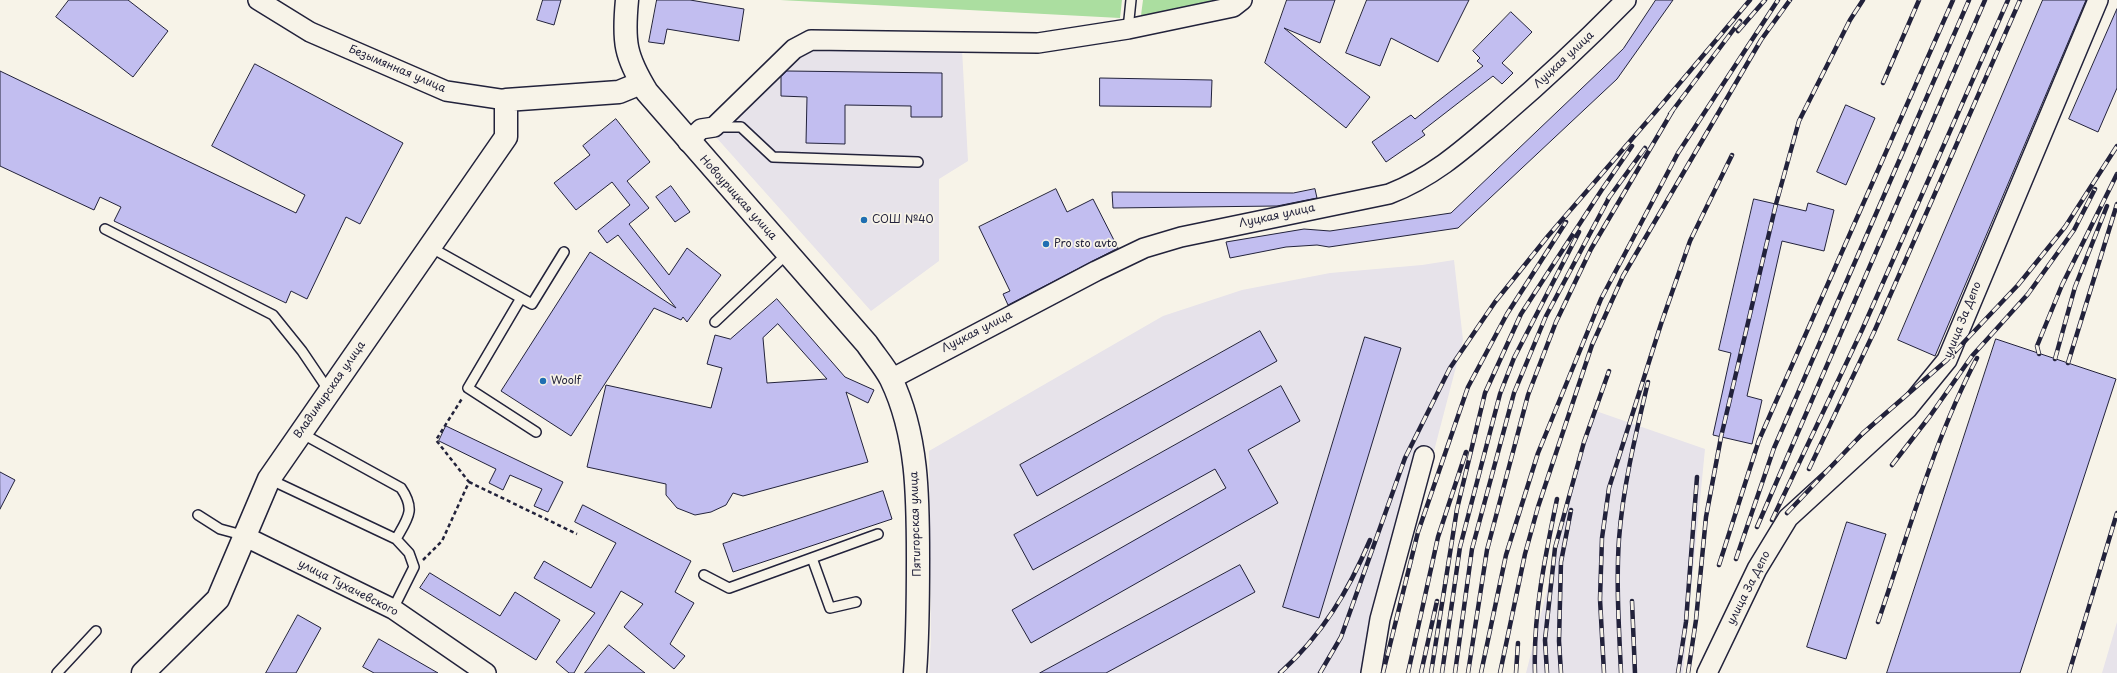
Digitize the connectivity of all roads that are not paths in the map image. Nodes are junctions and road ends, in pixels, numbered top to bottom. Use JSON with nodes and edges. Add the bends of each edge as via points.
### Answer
{"nodes":[{"id":1,"x":258,"y":0,"type":"edge"},
{"id":2,"x":627,"y":0,"type":"edge"},
{"id":3,"x":1131,"y":0,"type":"edge"},
{"id":4,"x":1242,"y":0,"type":"edge"},
{"id":5,"x":1626,"y":0,"type":"edge"},
{"id":6,"x":2098,"y":0,"type":"edge"},
{"id":7,"x":1128,"y":29,"type":"junction"},
{"id":8,"x":641,"y":83,"type":"junction"},
{"id":9,"x":506,"y":100,"type":"junction"},
{"id":10,"x":714,"y":126,"type":"junction"},
{"id":11,"x":688,"y":142,"type":"junction"},
{"id":12,"x":918,"y":162,"type":"dead end"},
{"id":13,"x":105,"y":229,"type":"dead end"},
{"id":14,"x":430,"y":246,"type":"junction"},
{"id":15,"x":564,"y":252,"type":"dead end"},
{"id":16,"x":788,"y":253,"type":"junction"},
{"id":17,"x":521,"y":298,"type":"junction"},
{"id":18,"x":715,"y":322,"type":"dead end"},
{"id":19,"x":891,"y":378,"type":"junction"},
{"id":20,"x":329,"y":391,"type":"junction"},
{"id":21,"x":536,"y":432,"type":"dead end"},
{"id":22,"x":301,"y":433,"type":"junction"},
{"id":23,"x":1424,"y":456,"type":"dead end"},
{"id":24,"x":269,"y":479,"type":"junction"},
{"id":25,"x":198,"y":515,"type":"dead end"},
{"id":26,"x":878,"y":534,"type":"dead end"},
{"id":27,"x":246,"y":536,"type":"junction"},
{"id":28,"x":396,"y":539,"type":"junction"},
{"id":29,"x":812,"y":558,"type":"junction"},
{"id":30,"x":704,"y":575,"type":"dead end"},
{"id":31,"x":856,"y":602,"type":"dead end"},
{"id":32,"x":393,"y":609,"type":"junction"},
{"id":33,"x":96,"y":631,"type":"dead end"},
{"id":34,"x":57,"y":673,"type":"edge"},
{"id":35,"x":143,"y":673,"type":"edge"},
{"id":36,"x":486,"y":673,"type":"edge"},
{"id":37,"x":915,"y":673,"type":"edge"},
{"id":38,"x":1371,"y":673,"type":"edge"},
{"id":39,"x":1706,"y":673,"type":"edge"}],
"edges":[{"from":1,"to":9,"type":"street","name":"Безымянная улица","via":[[310,32],[446,91]]},
{"from":2,"to":8,"type":"main road","name":"Новоурицкая улица","via":[[624,27],[628,56]]},
{"from":3,"to":7,"type":"lane"},
{"from":4,"to":7,"type":"street","via":[[1233,7]]},
{"from":5,"to":19,"type":"street","name":"Луцкая улица","via":[[1516,105],[1452,159],[1413,184],[1389,194],[1181,237],[1144,248]]},
{"from":6,"to":39,"type":"street","name":"улица За Депо","via":[[1947,360],[1907,409],[1788,518],[1756,568]]},
{"from":7,"to":10,"type":"street","via":[[1038,43],[810,40],[794,49]]},
{"from":8,"to":9,"type":"main road","name":"Безымянная улица","via":[[619,92]]},
{"from":8,"to":11,"type":"main road","name":"Новоурицкая улица"},
{"from":9,"to":14,"type":"main road","name":"Владимирская улица","via":[[506,137]]},
{"from":10,"to":11,"type":"street","via":[[701,128]]},
{"from":10,"to":12,"type":"lane","via":[[741,127],[773,157]]},
{"from":11,"to":16,"type":"main road","name":"Новоурицкая улица"},
{"from":13,"to":20,"type":"lane","via":[[273,315]]},
{"from":14,"to":17,"type":"lane"},
{"from":14,"to":20,"type":"main road","name":"Владимирская улица"},
{"from":15,"to":17,"type":"lane","via":[[532,304]]},
{"from":16,"to":18,"type":"lane"},
{"from":16,"to":19,"type":"main road","name":"Новоурицкая улица","via":[[867,344]]},
{"from":17,"to":21,"type":"lane","via":[[468,388]]},
{"from":19,"to":37,"type":"main road","name":"Пятигорская улица","via":[[913,447],[918,511],[918,630]]},
{"from":20,"to":22,"type":"main road","name":"Владимирская улица"},
{"from":22,"to":24,"type":"main road","name":"Владимирская улица"},
{"from":22,"to":28,"type":"lane","via":[[401,488],[410,500],[408,517]]},
{"from":23,"to":38,"type":"street","via":[[1380,619]]},
{"from":24,"to":27,"type":"main road","name":"Владимирская улица"},
{"from":24,"to":28,"type":"lane"},
{"from":25,"to":27,"type":"lane","via":[[220,529]]},
{"from":26,"to":29,"type":"lane"},
{"from":27,"to":32,"type":"street","name":"улица Тухачевского"},
{"from":27,"to":35,"type":"main road","name":"Владимирская улица","via":[[218,600]]},
{"from":28,"to":32,"type":"lane","via":[[409,553],[414,567]]},
{"from":29,"to":30,"type":"lane","via":[[728,588]]},
{"from":29,"to":31,"type":"lane","via":[[830,608]]},
{"from":32,"to":36,"type":"street","name":"улица Тухачевского"},
{"from":33,"to":34,"type":"lane"}]}
